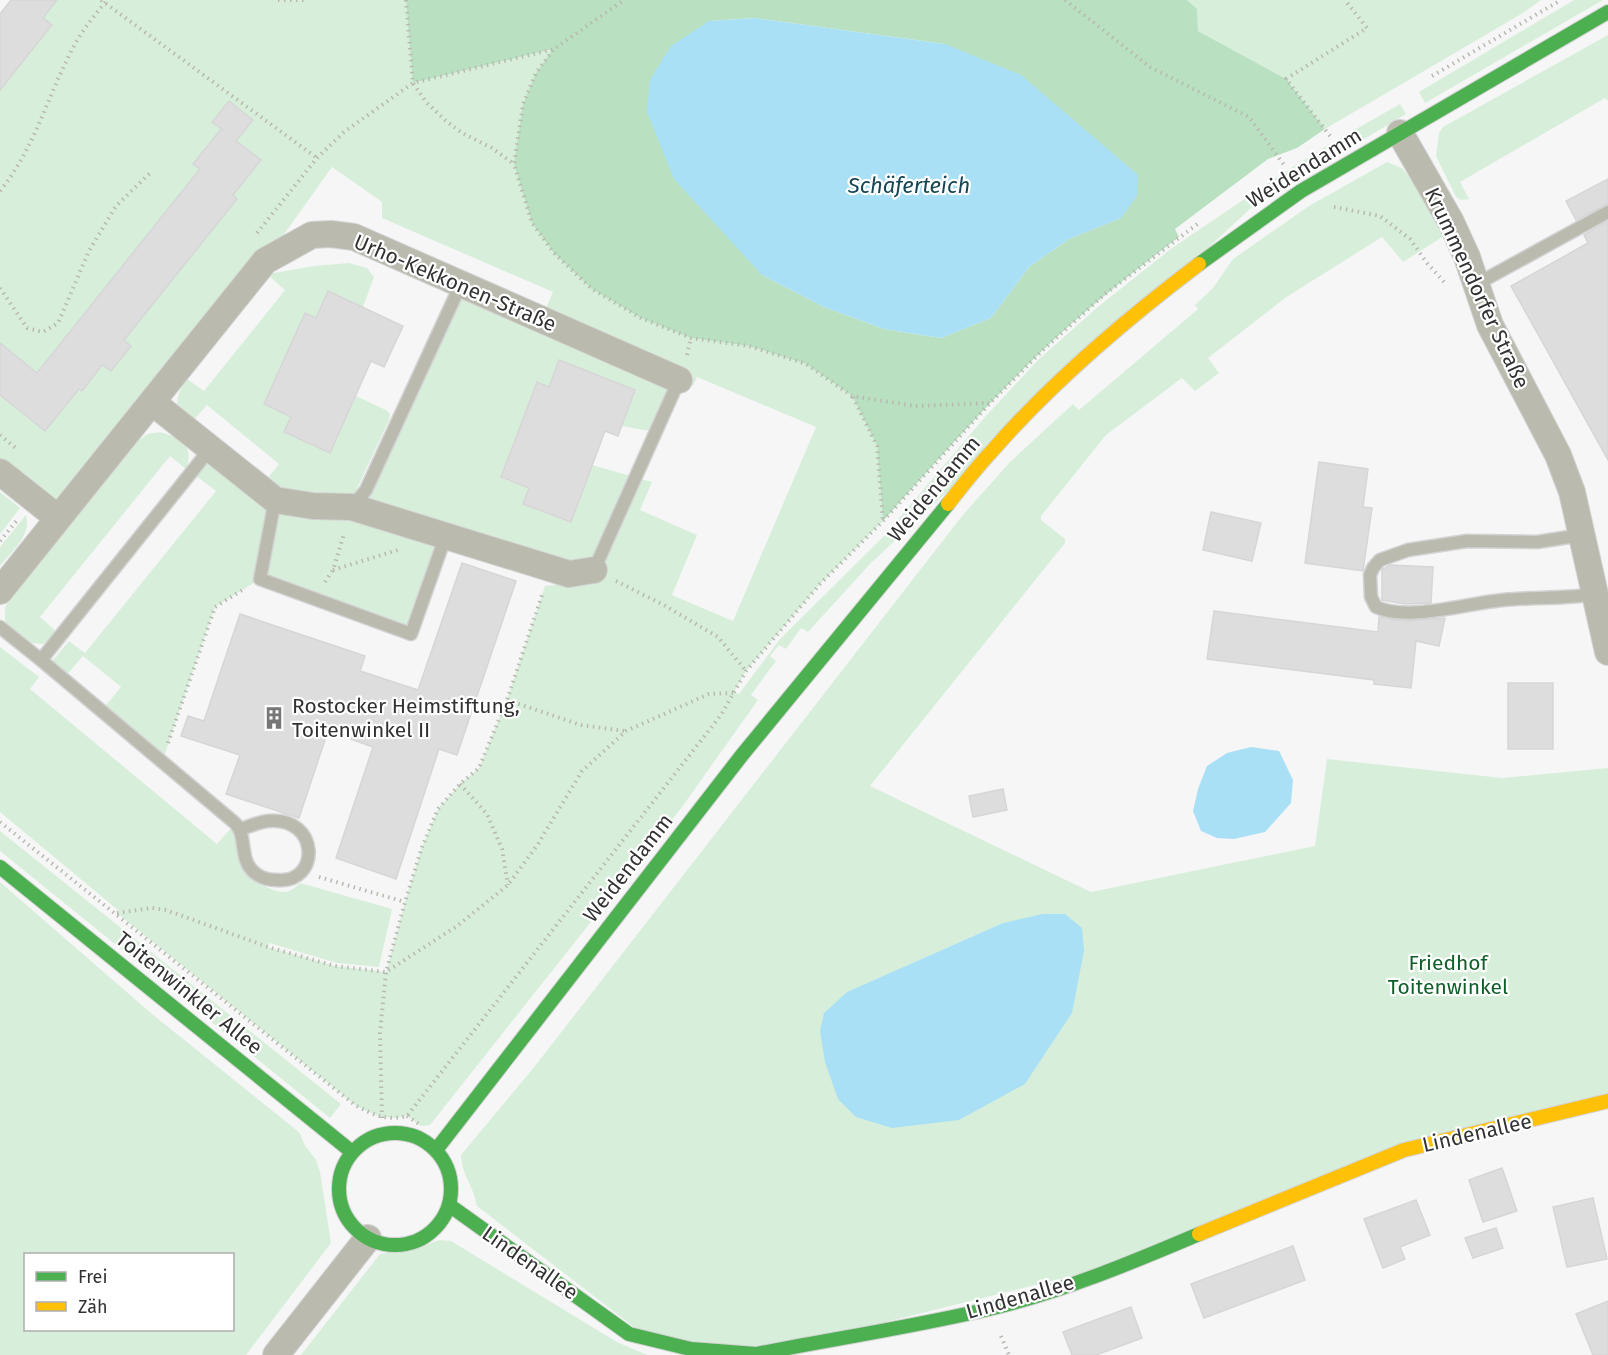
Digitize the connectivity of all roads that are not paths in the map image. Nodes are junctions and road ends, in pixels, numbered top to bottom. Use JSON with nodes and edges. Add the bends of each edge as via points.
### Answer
{"nodes":[{"id":1,"x":1608,"y":12,"type":"edge"},
{"id":2,"x":1400,"y":133,"type":"junction"},
{"id":3,"x":1608,"y":212,"type":"edge"},
{"id":4,"x":461,"y":284,"type":"junction"},
{"id":5,"x":1475,"y":285,"type":"junction"},
{"id":6,"x":678,"y":380,"type":"joint"},
{"id":7,"x":152,"y":402,"type":"junction"},
{"id":8,"x":210,"y":449,"type":"junction"},
{"id":9,"x":0,"y":472,"type":"edge"},
{"id":10,"x":275,"y":500,"type":"junction"},
{"id":11,"x":352,"y":507,"type":"junction"},
{"id":12,"x":58,"y":519,"type":"junction"},
{"id":13,"x":446,"y":535,"type":"junction"},
{"id":14,"x":1582,"y":535,"type":"junction"},
{"id":15,"x":594,"y":570,"type":"joint"},
{"id":16,"x":0,"y":591,"type":"edge"},
{"id":17,"x":1595,"y":594,"type":"junction"},
{"id":18,"x":0,"y":627,"type":"edge"},
{"id":19,"x":1608,"y":652,"type":"edge"},
{"id":20,"x":41,"y":660,"type":"junction"},
{"id":21,"x":241,"y":829,"type":"junction"},
{"id":22,"x":0,"y":867,"type":"edge"},
{"id":23,"x":1608,"y":1101,"type":"edge"},
{"id":24,"x":436,"y":1150,"type":"junction"},
{"id":25,"x":352,"y":1152,"type":"junction"},
{"id":26,"x":449,"y":1205,"type":"junction"},
{"id":27,"x":368,"y":1238,"type":"junction"},
{"id":28,"x":649,"y":1348,"type":"edge"},
{"id":29,"x":276,"y":1355,"type":"edge"}],
"edges":[{"from":1,"to":2,"type":"street","name":"Weidendamm"},
{"from":2,"to":5,"type":"street","name":"Krummendorfer Straße","via":[[1450,222]]},
{"from":2,"to":24,"type":"street","name":"Weidendamm","via":[[1301,191],[1173,284],[1066,375],[992,450],[742,755]]},
{"from":3,"to":5,"type":"lane"},
{"from":4,"to":6,"type":"street","name":"Urho-Kekkonen-Straße"},
{"from":4,"to":7,"type":"street","name":"Urho-Kekkonen-Straße","via":[[354,237],[312,235],[265,261]]},
{"from":4,"to":11,"type":"lane","via":[[366,490]]},
{"from":5,"to":14,"type":"street","name":"Krummendorfer Straße","via":[[1490,326],[1558,455]]},
{"from":6,"to":15,"type":"lane"},
{"from":7,"to":8,"type":"street"},
{"from":7,"to":12,"type":"street","name":"Urho-Kekkonen-Straße"},
{"from":8,"to":10,"type":"street"},
{"from":8,"to":20,"type":"lane"},
{"from":9,"to":12,"type":"street"},
{"from":10,"to":11,"type":"street"},
{"from":10,"to":13,"type":"lane","via":[[260,579],[411,634]]},
{"from":11,"to":13,"type":"street"},
{"from":12,"to":16,"type":"street","name":"Urho-Kekkonen-Straße"},
{"from":13,"to":15,"type":"street","via":[[569,574]]},
{"from":14,"to":17,"type":"street","name":"Krummendorfer Straße"},
{"from":14,"to":17,"type":"lane","via":[[1537,542],[1467,541],[1408,550],[1380,560],[1373,568],[1371,597],[1376,607],[1394,613]]},
{"from":17,"to":19,"type":"street","name":"Krummendorfer Straße"},
{"from":18,"to":20,"type":"lane"},
{"from":20,"to":21,"type":"lane"},
{"from":21,"to":21,"type":"lane","via":[[247,864],[255,873],[268,880],[282,881],[302,872],[308,843],[301,830],[276,821]]},
{"from":22,"to":25,"type":"street","name":"Toitenwinkler Allee"},
{"from":23,"to":28,"type":"street","name":"Lindenallee","via":[[1404,1150],[1137,1260],[989,1309],[756,1354]]},
{"from":24,"to":25,"type":"street","via":[[413,1136],[387,1133],[362,1143]]},
{"from":24,"to":26,"type":"street","via":[[447,1166],[452,1185]]},
{"from":25,"to":27,"type":"street","via":[[343,1167],[340,1199],[345,1215]]},
{"from":26,"to":27,"type":"street","via":[[443,1218],[423,1238],[396,1245]]},
{"from":26,"to":28,"type":"street","name":"Lindenallee"},
{"from":27,"to":29,"type":"street"}]}
